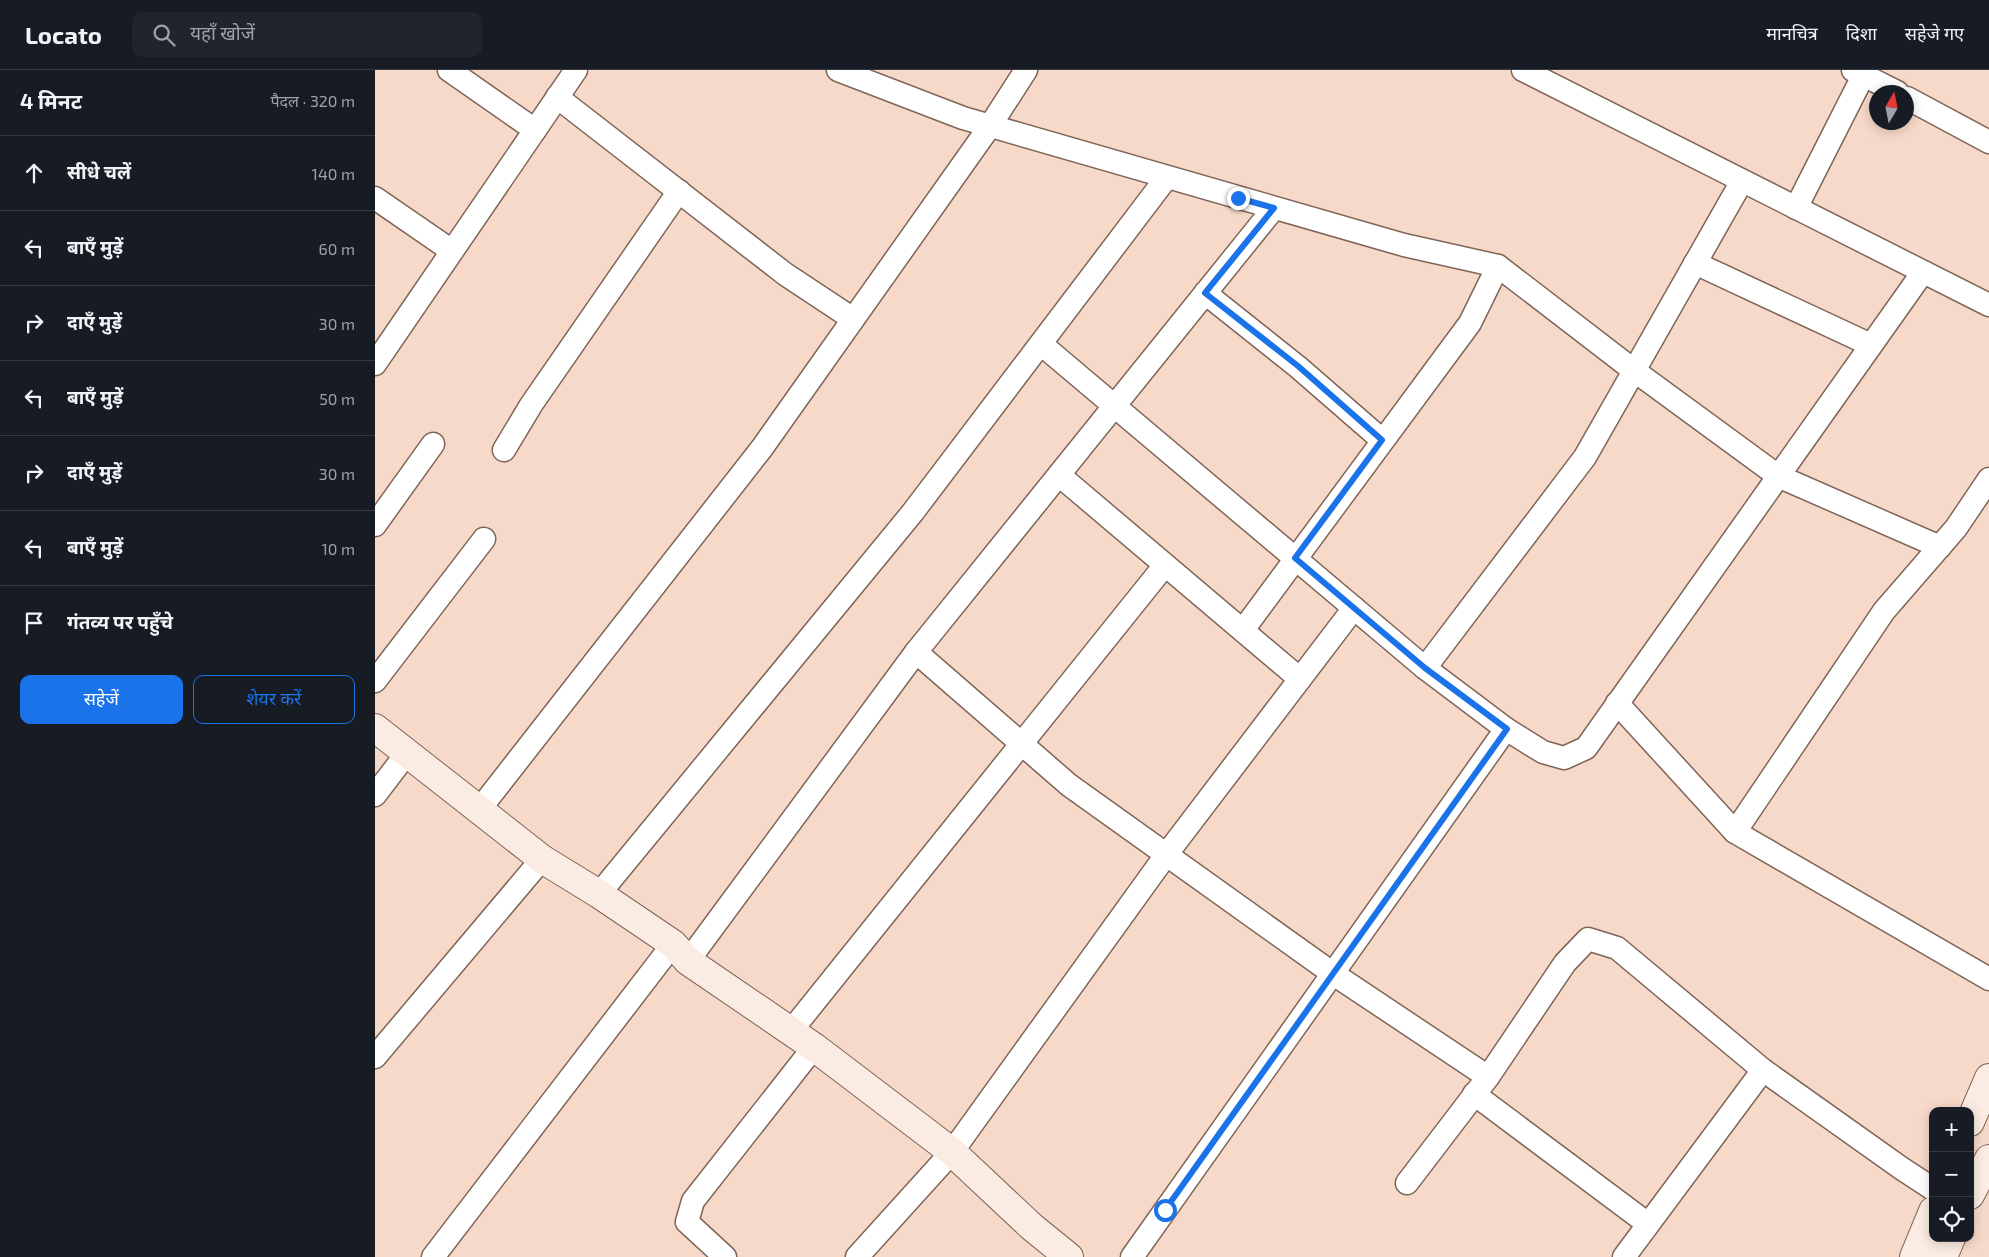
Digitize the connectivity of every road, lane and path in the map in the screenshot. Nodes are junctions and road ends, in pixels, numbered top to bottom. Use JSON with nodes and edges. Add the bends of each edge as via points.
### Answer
{"nodes":[{"id":1,"x":449,"y":70,"type":"edge"},
{"id":2,"x":576,"y":70,"type":"edge"},
{"id":3,"x":838,"y":70,"type":"edge"},
{"id":4,"x":1026,"y":70,"type":"edge"},
{"id":5,"x":1523,"y":70,"type":"edge"},
{"id":6,"x":1861,"y":71,"type":"edge"},
{"id":7,"x":1885,"y":85,"type":"edge"},
{"id":8,"x":557,"y":97,"type":"junction"},
{"id":9,"x":1914,"y":102,"type":"edge"},
{"id":10,"x":990,"y":126,"type":"junction"},
{"id":11,"x":535,"y":130,"type":"junction"},
{"id":12,"x":1989,"y":142,"type":"edge"},
{"id":13,"x":1167,"y":177,"type":"junction"},
{"id":14,"x":1742,"y":181,"type":"junction"},
{"id":15,"x":679,"y":191,"type":"junction"},
{"id":16,"x":375,"y":198,"type":"edge"},
{"id":17,"x":1274,"y":208,"type":"junction"},
{"id":18,"x":1796,"y":208,"type":"junction"},
{"id":19,"x":452,"y":251,"type":"junction"},
{"id":20,"x":1695,"y":263,"type":"junction"},
{"id":21,"x":1498,"y":266,"type":"junction"},
{"id":22,"x":1923,"y":272,"type":"junction"},
{"id":23,"x":1205,"y":293,"type":"junction"},
{"id":24,"x":1989,"y":305,"type":"edge"},
{"id":25,"x":853,"y":319,"type":"junction"},
{"id":26,"x":1041,"y":344,"type":"junction"},
{"id":27,"x":1871,"y":345,"type":"junction"},
{"id":28,"x":375,"y":364,"type":"edge"},
{"id":29,"x":1635,"y":369,"type":"junction"},
{"id":30,"x":1114,"y":405,"type":"junction"},
{"id":31,"x":1382,"y":440,"type":"junction"},
{"id":32,"x":433,"y":444,"type":"dead end"},
{"id":33,"x":505,"y":450,"type":"dead end"},
{"id":34,"x":1059,"y":475,"type":"junction"},
{"id":35,"x":1778,"y":476,"type":"junction"},
{"id":36,"x":1989,"y":479,"type":"edge"},
{"id":37,"x":375,"y":525,"type":"edge"},
{"id":38,"x":484,"y":539,"type":"dead end"},
{"id":39,"x":1940,"y":547,"type":"junction"},
{"id":40,"x":1295,"y":558,"type":"junction"},
{"id":41,"x":1165,"y":565,"type":"junction"},
{"id":42,"x":1354,"y":608,"type":"junction"},
{"id":43,"x":1243,"y":630,"type":"junction"},
{"id":44,"x":916,"y":652,"type":"junction"},
{"id":45,"x":1425,"y":668,"type":"junction"},
{"id":46,"x":1300,"y":679,"type":"junction"},
{"id":47,"x":375,"y":680,"type":"edge"},
{"id":48,"x":1617,"y":703,"type":"junction"},
{"id":49,"x":375,"y":728,"type":"edge"},
{"id":50,"x":1507,"y":729,"type":"junction"},
{"id":51,"x":1022,"y":744,"type":"junction"},
{"id":52,"x":407,"y":753,"type":"junction"},
{"id":53,"x":375,"y":795,"type":"edge"},
{"id":54,"x":479,"y":810,"type":"junction"},
{"id":55,"x":1735,"y":832,"type":"junction"},
{"id":56,"x":1166,"y":854,"type":"junction"},
{"id":57,"x":542,"y":859,"type":"junction"},
{"id":58,"x":599,"y":894,"type":"junction"},
{"id":59,"x":681,"y":952,"type":"junction"},
{"id":60,"x":1332,"y":973,"type":"junction"},
{"id":61,"x":1989,"y":979,"type":"edge"},
{"id":62,"x":791,"y":1031,"type":"junction"},
{"id":63,"x":814,"y":1047,"type":"junction"},
{"id":64,"x":375,"y":1057,"type":"edge"},
{"id":65,"x":1763,"y":1070,"type":"junction"},
{"id":66,"x":1989,"y":1078,"type":"edge"},
{"id":67,"x":1481,"y":1086,"type":"junction"},
{"id":68,"x":1974,"y":1113,"type":"edge"},
{"id":69,"x":952,"y":1152,"type":"junction"},
{"id":70,"x":1989,"y":1159,"type":"edge"},
{"id":71,"x":1407,"y":1183,"type":"dead end"},
{"id":72,"x":1929,"y":1186,"type":"edge"},
{"id":73,"x":1974,"y":1187,"type":"edge"},
{"id":74,"x":1929,"y":1220,"type":"edge"},
{"id":75,"x":1649,"y":1224,"type":"junction"},
{"id":76,"x":1949,"y":1242,"type":"edge"},
{"id":77,"x":433,"y":1257,"type":"edge"},
{"id":78,"x":725,"y":1257,"type":"edge"},
{"id":79,"x":857,"y":1257,"type":"edge"},
{"id":80,"x":1069,"y":1257,"type":"edge"},
{"id":81,"x":1132,"y":1257,"type":"edge"},
{"id":82,"x":1624,"y":1257,"type":"edge"},
{"id":83,"x":1913,"y":1257,"type":"edge"},
{"id":84,"x":1943,"y":1257,"type":"edge"}],
"edges":[{"from":1,"to":11,"type":"street"},
{"from":2,"to":8,"type":"street"},
{"from":3,"to":10,"type":"street"},
{"from":4,"to":10,"type":"street"},
{"from":5,"to":14,"type":"street"},
{"from":6,"to":7,"type":"street"},
{"from":6,"to":18,"type":"street"},
{"from":8,"to":11,"type":"street"},
{"from":8,"to":15,"type":"street"},
{"from":9,"to":12,"type":"street"},
{"from":10,"to":13,"type":"street"},
{"from":10,"to":25,"type":"street"},
{"from":11,"to":19,"type":"street"},
{"from":13,"to":17,"type":"street"},
{"from":13,"to":26,"type":"street"},
{"from":14,"to":18,"type":"street"},
{"from":14,"to":20,"type":"street"},
{"from":15,"to":25,"type":"street","via":[[785,274]]},
{"from":15,"to":33,"type":"street","via":[[531,405]]},
{"from":16,"to":19,"type":"street"},
{"from":17,"to":21,"type":"street","via":[[1404,245]]},
{"from":17,"to":23,"type":"street"},
{"from":18,"to":22,"type":"street"},
{"from":19,"to":28,"type":"street"},
{"from":20,"to":27,"type":"street"},
{"from":20,"to":29,"type":"street"},
{"from":21,"to":29,"type":"street"},
{"from":21,"to":31,"type":"street","via":[[1470,323]]},
{"from":22,"to":24,"type":"street"},
{"from":22,"to":27,"type":"street"},
{"from":23,"to":30,"type":"street"},
{"from":23,"to":31,"type":"street","via":[[1298,366]]},
{"from":25,"to":54,"type":"street","via":[[762,448]]},
{"from":26,"to":30,"type":"street"},
{"from":26,"to":58,"type":"street","via":[[913,512]]},
{"from":27,"to":35,"type":"street"},
{"from":29,"to":35,"type":"street"},
{"from":29,"to":45,"type":"street","via":[[1585,457]]},
{"from":30,"to":34,"type":"street"},
{"from":30,"to":40,"type":"street"},
{"from":31,"to":40,"type":"street"},
{"from":32,"to":37,"type":"street"},
{"from":34,"to":41,"type":"street"},
{"from":34,"to":44,"type":"street"},
{"from":35,"to":39,"type":"street"},
{"from":35,"to":48,"type":"street"},
{"from":36,"to":39,"type":"street"},
{"from":38,"to":47,"type":"street"},
{"from":39,"to":55,"type":"street","via":[[1884,610]]},
{"from":40,"to":42,"type":"street"},
{"from":40,"to":43,"type":"street"},
{"from":41,"to":43,"type":"street"},
{"from":41,"to":51,"type":"street"},
{"from":42,"to":45,"type":"street"},
{"from":42,"to":46,"type":"street"},
{"from":43,"to":46,"type":"street"},
{"from":44,"to":51,"type":"street"},
{"from":44,"to":59,"type":"street"},
{"from":45,"to":50,"type":"street"},
{"from":46,"to":56,"type":"street"},
{"from":48,"to":50,"type":"street","via":[[1586,748],[1564,758],[1543,752]]},
{"from":48,"to":55,"type":"street"},
{"from":49,"to":52,"type":"street"},
{"from":50,"to":60,"type":"street"},
{"from":51,"to":56,"type":"street","via":[[1069,785]]},
{"from":51,"to":62,"type":"street"},
{"from":52,"to":53,"type":"street"},
{"from":52,"to":54,"type":"street"},
{"from":54,"to":57,"type":"street"},
{"from":55,"to":61,"type":"street"},
{"from":56,"to":60,"type":"street"},
{"from":56,"to":69,"type":"street"},
{"from":57,"to":58,"type":"street"},
{"from":57,"to":64,"type":"street"},
{"from":58,"to":59,"type":"street"},
{"from":59,"to":62,"type":"street"},
{"from":59,"to":77,"type":"street"},
{"from":60,"to":67,"type":"street"},
{"from":60,"to":81,"type":"street"},
{"from":62,"to":63,"type":"street"},
{"from":63,"to":69,"type":"street"},
{"from":63,"to":78,"type":"street","via":[[693,1201],[687,1222]]},
{"from":65,"to":67,"type":"street","via":[[1617,948],[1588,938],[1565,963]]},
{"from":65,"to":72,"type":"street"},
{"from":65,"to":75,"type":"street"},
{"from":66,"to":68,"type":"street"},
{"from":67,"to":71,"type":"street"},
{"from":67,"to":75,"type":"street"},
{"from":69,"to":79,"type":"street"},
{"from":69,"to":80,"type":"street"},
{"from":70,"to":73,"type":"street"},
{"from":74,"to":83,"type":"street"},
{"from":75,"to":82,"type":"street"},
{"from":76,"to":84,"type":"street"}]}
